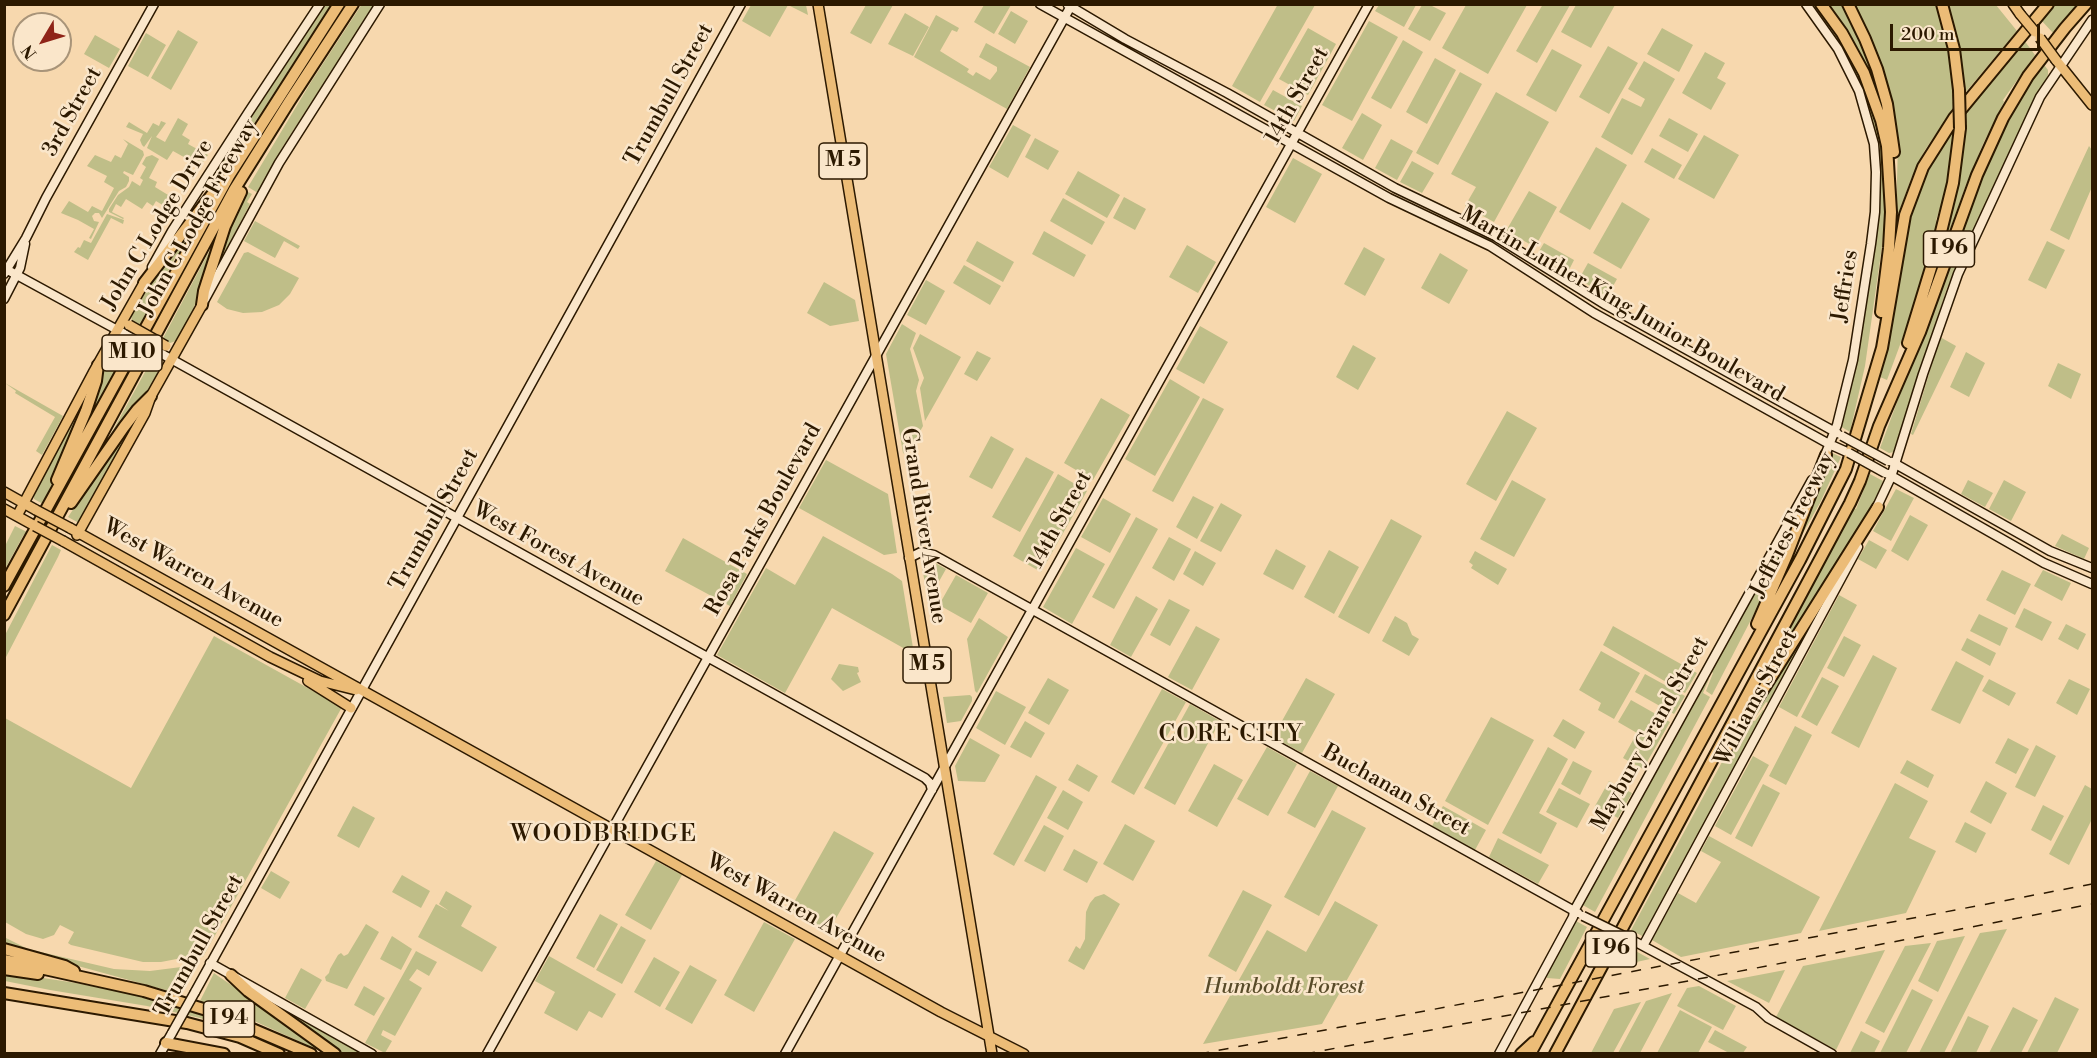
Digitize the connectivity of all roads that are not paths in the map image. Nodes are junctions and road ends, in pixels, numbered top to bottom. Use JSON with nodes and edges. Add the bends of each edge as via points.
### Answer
{"nodes":[{"id":1,"x":154,"y":4,"type":"edge"},
{"id":2,"x":320,"y":4,"type":"edge"},
{"id":3,"x":339,"y":4,"type":"edge"},
{"id":4,"x":353,"y":4,"type":"edge"},
{"id":5,"x":380,"y":4,"type":"edge"},
{"id":6,"x":741,"y":4,"type":"edge"},
{"id":7,"x":818,"y":4,"type":"edge"},
{"id":8,"x":1040,"y":4,"type":"edge"},
{"id":9,"x":1059,"y":4,"type":"edge"},
{"id":10,"x":1369,"y":4,"type":"edge"},
{"id":11,"x":1806,"y":4,"type":"edge"},
{"id":12,"x":1821,"y":4,"type":"edge"},
{"id":13,"x":1848,"y":4,"type":"edge"},
{"id":14,"x":1942,"y":4,"type":"edge"},
{"id":15,"x":2013,"y":4,"type":"edge"},
{"id":16,"x":2048,"y":4,"type":"edge"},
{"id":17,"x":2086,"y":4,"type":"edge"},
{"id":18,"x":1070,"y":5,"type":"edge"},
{"id":19,"x":1051,"y":10,"type":"junction"},
{"id":20,"x":1065,"y":18,"type":"junction"},
{"id":21,"x":2092,"y":20,"type":"edge"},
{"id":22,"x":2059,"y":63,"type":"junction"},
{"id":23,"x":1179,"y":69,"type":"junction"},
{"id":24,"x":1173,"y":79,"type":"junction"},
{"id":25,"x":1200,"y":80,"type":"junction"},
{"id":26,"x":1194,"y":90,"type":"junction"},
{"id":27,"x":2092,"y":105,"type":"edge"},
{"id":28,"x":280,"y":115,"type":"junction"},
{"id":29,"x":1298,"y":133,"type":"junction"},
{"id":30,"x":1315,"y":142,"type":"junction"},
{"id":31,"x":1292,"y":144,"type":"junction"},
{"id":32,"x":1310,"y":154,"type":"junction"},
{"id":33,"x":229,"y":176,"type":"junction"},
{"id":34,"x":1892,"y":212,"type":"junction"},
{"id":35,"x":26,"y":238,"type":"junction"},
{"id":36,"x":1523,"y":253,"type":"junction"},
{"id":37,"x":1519,"y":264,"type":"junction"},
{"id":38,"x":5,"y":271,"type":"edge"},
{"id":39,"x":17,"y":276,"type":"junction"},
{"id":40,"x":144,"y":283,"type":"junction"},
{"id":41,"x":4,"y":299,"type":"edge"},
{"id":42,"x":201,"y":305,"type":"junction"},
{"id":43,"x":127,"y":314,"type":"junction"},
{"id":44,"x":117,"y":331,"type":"junction"},
{"id":45,"x":182,"y":342,"type":"junction"},
{"id":46,"x":1652,"y":345,"type":"junction"},
{"id":47,"x":108,"y":348,"type":"junction"},
{"id":48,"x":161,"y":354,"type":"junction"},
{"id":49,"x":1694,"y":354,"type":"junction"},
{"id":50,"x":876,"y":358,"type":"junction"},
{"id":51,"x":172,"y":360,"type":"junction"},
{"id":52,"x":98,"y":365,"type":"junction"},
{"id":53,"x":1717,"y":367,"type":"junction"},
{"id":54,"x":1712,"y":379,"type":"junction"},
{"id":55,"x":1872,"y":381,"type":"junction"},
{"id":56,"x":1759,"y":390,"type":"junction"},
{"id":57,"x":153,"y":392,"type":"junction"},
{"id":58,"x":1753,"y":402,"type":"junction"},
{"id":59,"x":1819,"y":423,"type":"junction"},
{"id":60,"x":1879,"y":426,"type":"junction"},
{"id":61,"x":1838,"y":434,"type":"junction"},
{"id":62,"x":1813,"y":435,"type":"junction"},
{"id":63,"x":1830,"y":448,"type":"junction"},
{"id":64,"x":1892,"y":463,"type":"junction"},
{"id":65,"x":1888,"y":475,"type":"junction"},
{"id":66,"x":1914,"y":475,"type":"junction"},
{"id":67,"x":1908,"y":486,"type":"junction"},
{"id":68,"x":7,"y":494,"type":"edge"},
{"id":69,"x":24,"y":504,"type":"junction"},
{"id":70,"x":49,"y":506,"type":"junction"},
{"id":71,"x":1878,"y":507,"type":"junction"},
{"id":72,"x":1973,"y":508,"type":"junction"},
{"id":73,"x":5,"y":509,"type":"edge"},
{"id":74,"x":17,"y":516,"type":"junction"},
{"id":75,"x":457,"y":519,"type":"junction"},
{"id":76,"x":1994,"y":519,"type":"junction"},
{"id":77,"x":1968,"y":520,"type":"junction"},
{"id":78,"x":74,"y":530,"type":"junction"},
{"id":79,"x":1987,"y":531,"type":"junction"},
{"id":80,"x":93,"y":540,"type":"junction"},
{"id":81,"x":67,"y":543,"type":"junction"},
{"id":82,"x":84,"y":552,"type":"junction"},
{"id":83,"x":909,"y":558,"type":"junction"},
{"id":84,"x":2068,"y":559,"type":"junction"},
{"id":85,"x":2092,"y":568,"type":"edge"},
{"id":86,"x":2063,"y":572,"type":"junction"},
{"id":87,"x":2092,"y":584,"type":"edge"},
{"id":88,"x":4,"y":586,"type":"edge"},
{"id":89,"x":176,"y":586,"type":"junction"},
{"id":90,"x":165,"y":598,"type":"junction"},
{"id":91,"x":1032,"y":609,"type":"junction"},
{"id":92,"x":4,"y":615,"type":"edge"},
{"id":93,"x":4,"y":624,"type":"edge"},
{"id":94,"x":272,"y":640,"type":"junction"},
{"id":95,"x":267,"y":655,"type":"junction"},
{"id":96,"x":708,"y":658,"type":"junction"},
{"id":97,"x":1735,"y":676,"type":"junction"},
{"id":98,"x":362,"y":690,"type":"junction"},
{"id":99,"x":351,"y":708,"type":"junction"},
{"id":100,"x":944,"y":769,"type":"junction"},
{"id":101,"x":932,"y":790,"type":"junction"},
{"id":102,"x":1677,"y":826,"type":"junction"},
{"id":103,"x":612,"y":829,"type":"junction"},
{"id":104,"x":1574,"y":911,"type":"junction"},
{"id":105,"x":1643,"y":946,"type":"junction"},
{"id":106,"x":4,"y":949,"type":"edge"},
{"id":107,"x":840,"y":955,"type":"junction"},
{"id":108,"x":4,"y":960,"type":"edge"},
{"id":109,"x":210,"y":963,"type":"junction"},
{"id":110,"x":4,"y":969,"type":"edge"},
{"id":111,"x":56,"y":971,"type":"junction"},
{"id":112,"x":231,"y":975,"type":"junction"},
{"id":113,"x":84,"y":977,"type":"junction"},
{"id":114,"x":4,"y":985,"type":"edge"},
{"id":115,"x":4,"y":993,"type":"edge"},
{"id":116,"x":4,"y":1000,"type":"edge"},
{"id":117,"x":62,"y":1002,"type":"junction"},
{"id":118,"x":77,"y":1003,"type":"junction"},
{"id":119,"x":989,"y":1035,"type":"junction"},
{"id":120,"x":169,"y":1038,"type":"junction"},
{"id":121,"x":1537,"y":1040,"type":"junction"},
{"id":122,"x":160,"y":1053,"type":"edge"},
{"id":123,"x":224,"y":1053,"type":"edge"},
{"id":124,"x":279,"y":1053,"type":"edge"},
{"id":125,"x":311,"y":1053,"type":"edge"},
{"id":126,"x":335,"y":1053,"type":"edge"},
{"id":127,"x":372,"y":1053,"type":"edge"},
{"id":128,"x":487,"y":1053,"type":"edge"},
{"id":129,"x":785,"y":1053,"type":"edge"},
{"id":130,"x":992,"y":1053,"type":"edge"},
{"id":131,"x":1024,"y":1053,"type":"edge"},
{"id":132,"x":1500,"y":1053,"type":"edge"},
{"id":133,"x":1521,"y":1053,"type":"edge"},
{"id":134,"x":1530,"y":1053,"type":"edge"},
{"id":135,"x":1555,"y":1053,"type":"edge"},
{"id":136,"x":1832,"y":1053,"type":"edge"}],
"edges":[{"from":1,"to":35,"type":"street","name":"3rd Street"},
{"from":2,"to":40,"type":"street","name":"John C Lodge Drive","via":[[172,231]]},
{"from":3,"to":33,"type":"highway","name":"John C Lodge Freeway","number":"M 10"},
{"from":4,"to":28,"type":"highway","name":"John C Lodge Freeway","number":"M 10"},
{"from":5,"to":42,"type":"street","via":[[290,146]]},
{"from":6,"to":75,"type":"street","name":"Trumbull Street"},
{"from":7,"to":50,"type":"main road","name":"Grand River Avenue","number":"M 5"},
{"from":8,"to":19,"type":"street","name":"Martin Luther King Junior Boulevard"},
{"from":9,"to":19,"type":"street"},
{"from":10,"to":29,"type":"street","name":"14th Street"},
{"from":11,"to":61,"type":"street","name":"Jeffries","via":[[1838,50],[1859,91],[1874,144],[1871,244]]},
{"from":12,"to":34,"type":"highway","via":[[1851,48],[1873,93],[1887,146]]},
{"from":13,"to":34,"type":"highway","via":[[1868,45],[1887,104],[1895,159]]},
{"from":14,"to":60,"type":"highway","bridge":true,"via":[[1954,49],[1959,90],[1960,128],[1953,183],[1922,302]]},
{"from":15,"to":22,"type":"main road","bridge":true},
{"from":16,"to":55,"type":"highway","name":"Jeffries Freeway","number":"I 96","via":[[1954,118],[1920,173],[1905,215],[1882,348]]},
{"from":17,"to":60,"type":"highway","name":"Jeffries Freeway","number":"I 96","via":[[2028,76],[1999,126],[1920,332]]},
{"from":18,"to":20,"type":"street","name":"Rosa Parks Boulevard"},
{"from":18,"to":23,"type":"street","name":"Martin Luther King Junior Boulevard"},
{"from":19,"to":20,"type":"street","name":"Martin Luther King Junior Boulevard"},
{"from":20,"to":24,"type":"street","name":"Martin Luther King Junior Boulevard"},
{"from":20,"to":50,"type":"street","name":"Rosa Parks Boulevard"},
{"from":21,"to":22,"type":"street","name":"Williams Street"},
{"from":22,"to":27,"type":"main road"},
{"from":22,"to":64,"type":"street","name":"Williams Street","via":[[2034,108],[1958,274]]},
{"from":23,"to":24,"type":"street","via":[[1182,76]]},
{"from":23,"to":25,"type":"street","name":"Martin Luther King Junior Boulevard"},
{"from":24,"to":26,"type":"street","name":"Martin Luther King Junior Boulevard"},
{"from":25,"to":26,"type":"street","via":[[1193,83]]},
{"from":25,"to":29,"type":"street","name":"Martin Luther King Junior Boulevard"},
{"from":26,"to":31,"type":"street","name":"Martin Luther King Junior Boulevard"},
{"from":28,"to":42,"type":"highway","via":[[225,226]]},
{"from":28,"to":92,"type":"highway","name":"John C Lodge Freeway","number":"M 10","via":[[234,190]]},
{"from":29,"to":30,"type":"street","name":"Martin Luther King Junior Boulevard"},
{"from":29,"to":31,"type":"street","name":"14th Street"},
{"from":30,"to":32,"type":"street","via":[[1308,146]]},
{"from":30,"to":36,"type":"street","name":"Martin Luther King Junior Boulevard"},
{"from":31,"to":32,"type":"street","name":"Martin Luther King Junior Boulevard"},
{"from":31,"to":91,"type":"street","name":"14th Street"},
{"from":32,"to":37,"type":"street","name":"Martin Luther King Junior Boulevard"},
{"from":33,"to":40,"type":"highway"},
{"from":33,"to":70,"type":"highway","name":"John C Lodge Freeway","number":"M 10"},
{"from":34,"to":55,"type":"highway"},
{"from":35,"to":38,"type":"street","name":"3rd Street"},
{"from":35,"to":39,"type":"street","name":"3rd Street"},
{"from":36,"to":37,"type":"street","via":[[1525,261]]},
{"from":36,"to":49,"type":"street","name":"Martin Luther King Junior Boulevard"},
{"from":37,"to":46,"type":"street","name":"Martin Luther King Junior Boulevard"},
{"from":38,"to":39,"type":"street","name":"West Forest Avenue"},
{"from":39,"to":41,"type":"street","name":"3rd Street"},
{"from":39,"to":44,"type":"street","name":"West Forest Avenue"},
{"from":40,"to":43,"type":"main road","name":"John C Lodge Drive"},
{"from":42,"to":45,"type":"main road"},
{"from":43,"to":44,"type":"main road","name":"John C Lodge Drive"},
{"from":43,"to":48,"type":"main road","bridge":true,"via":[[129,325]]},
{"from":44,"to":47,"type":"main road","name":"John C Lodge Drive"},
{"from":44,"to":48,"type":"street","name":"West Forest Avenue","bridge":true},
{"from":45,"to":48,"type":"main road"},
{"from":45,"to":51,"type":"main road"},
{"from":46,"to":49,"type":"street","via":[[1656,340],[1683,354]]},
{"from":46,"to":54,"type":"street","name":"Martin Luther King Junior Boulevard"},
{"from":47,"to":48,"type":"main road","bridge":true,"via":[[122,343]]},
{"from":47,"to":52,"type":"main road","name":"John C Lodge Drive"},
{"from":48,"to":51,"type":"street","name":"West Forest Avenue"},
{"from":48,"to":57,"type":"main road"},
{"from":49,"to":53,"type":"street","name":"Martin Luther King Junior Boulevard"},
{"from":50,"to":83,"type":"main road","name":"Grand River Avenue","number":"M 5"},
{"from":50,"to":96,"type":"street","name":"Rosa Parks Boulevard"},
{"from":51,"to":57,"type":"main road"},
{"from":51,"to":75,"type":"street","name":"West Forest Avenue"},
{"from":52,"to":69,"type":"main road","name":"John C Lodge Drive"},
{"from":52,"to":70,"type":"highway","via":[[86,411]]},
{"from":53,"to":54,"type":"street","via":[[1720,376]]},
{"from":53,"to":56,"type":"street","name":"Martin Luther King Junior Boulevard"},
{"from":54,"to":58,"type":"street","name":"Martin Luther King Junior Boulevard"},
{"from":55,"to":97,"type":"highway","name":"Jeffries Freeway","number":"I 96","via":[[1846,469]]},
{"from":56,"to":58,"type":"street","via":[[1752,394]]},
{"from":56,"to":59,"type":"street","name":"Martin Luther King Junior Boulevard"},
{"from":57,"to":78,"type":"main road","via":[[146,413],[95,502]]},
{"from":57,"to":93,"type":"highway","via":[[124,426],[71,504]]},
{"from":58,"to":62,"type":"street","name":"Martin Luther King Junior Boulevard"},
{"from":59,"to":61,"type":"street","name":"Martin Luther King Junior Boulevard"},
{"from":59,"to":62,"type":"street","via":[[1822,432]]},
{"from":60,"to":102,"type":"highway","name":"Jeffries Freeway","number":"I 96","via":[[1846,512]]},
{"from":61,"to":63,"type":"street","name":"Maybury Grand Street"},
{"from":61,"to":64,"type":"street","name":"Martin Luther King Junior Boulevard","bridge":true},
{"from":62,"to":63,"type":"street","name":"Martin Luther King Junior Boulevard"},
{"from":63,"to":65,"type":"street","name":"Martin Luther King Junior Boulevard","bridge":true},
{"from":63,"to":97,"type":"highway"},
{"from":63,"to":104,"type":"street","name":"Maybury Grand Street"},
{"from":64,"to":65,"type":"street","name":"Williams Street"},
{"from":64,"to":66,"type":"street","name":"Martin Luther King Junior Boulevard"},
{"from":65,"to":67,"type":"street","name":"Martin Luther King Junior Boulevard"},
{"from":65,"to":71,"type":"street","name":"Williams Street"},
{"from":66,"to":67,"type":"street","via":[[1907,478]]},
{"from":66,"to":72,"type":"street","name":"Martin Luther King Junior Boulevard"},
{"from":67,"to":77,"type":"street","name":"Martin Luther King Junior Boulevard"},
{"from":68,"to":69,"type":"main road","name":"West Warren Avenue"},
{"from":68,"to":73,"type":"main road","via":[[10,504]]},
{"from":69,"to":74,"type":"main road","name":"John C Lodge Drive"},
{"from":69,"to":78,"type":"main road","name":"West Warren Avenue","bridge":true},
{"from":70,"to":88,"type":"highway","name":"John C Lodge Freeway","number":"M 10"},
{"from":71,"to":102,"type":"highway"},
{"from":71,"to":105,"type":"street","name":"Williams Street"},
{"from":72,"to":76,"type":"street","name":"Martin Luther King Junior Boulevard"},
{"from":72,"to":77,"type":"street","via":[[1976,517]]},
{"from":73,"to":74,"type":"main road","name":"West Warren Avenue"},
{"from":74,"to":81,"type":"main road","name":"West Warren Avenue","bridge":true},
{"from":75,"to":96,"type":"street","name":"West Forest Avenue"},
{"from":75,"to":98,"type":"street","name":"Trumbull Street"},
{"from":76,"to":79,"type":"street","via":[[1986,523]]},
{"from":76,"to":84,"type":"street","name":"Martin Luther King Junior Boulevard"},
{"from":77,"to":79,"type":"street","name":"Martin Luther King Junior Boulevard"},
{"from":78,"to":80,"type":"main road","name":"West Warren Avenue"},
{"from":78,"to":81,"type":"main road"},
{"from":79,"to":86,"type":"street","name":"Martin Luther King Junior Boulevard"},
{"from":80,"to":82,"type":"main road","via":[[85,544]]},
{"from":80,"to":89,"type":"main road","name":"West Warren Avenue"},
{"from":81,"to":82,"type":"main road","name":"West Warren Avenue"},
{"from":82,"to":90,"type":"main road","name":"West Warren Avenue"},
{"from":83,"to":91,"type":"street","name":"Buchanan Street","via":[[931,553]]},
{"from":83,"to":100,"type":"main road","name":"Grand River Avenue","number":"M 5"},
{"from":84,"to":85,"type":"street","name":"Martin Luther King Junior Boulevard"},
{"from":84,"to":86,"type":"street"},
{"from":86,"to":87,"type":"street","name":"Martin Luther King Junior Boulevard"},
{"from":89,"to":90,"type":"main road","via":[[166,589]]},
{"from":89,"to":94,"type":"main road","name":"West Warren Avenue"},
{"from":90,"to":95,"type":"main road","name":"West Warren Avenue"},
{"from":91,"to":100,"type":"street","name":"14th Street"},
{"from":91,"to":104,"type":"street","name":"Buchanan Street"},
{"from":94,"to":95,"type":"main road","via":[[273,650]]},
{"from":94,"to":98,"type":"main road","name":"West Warren Avenue"},
{"from":95,"to":98,"type":"main road","name":"West Warren Avenue","via":[[320,681]]},
{"from":95,"to":99,"type":"main road"},
{"from":96,"to":101,"type":"street","name":"West Forest Avenue","via":[[925,778]]},
{"from":96,"to":103,"type":"street","name":"Rosa Parks Boulevard"},
{"from":97,"to":121,"type":"highway","name":"Jeffries Freeway","number":"I 96"},
{"from":98,"to":99,"type":"street","name":"Trumbull Street"},
{"from":98,"to":103,"type":"main road","name":"West Warren Avenue"},
{"from":99,"to":109,"type":"street","name":"Trumbull Street"},
{"from":100,"to":101,"type":"street","name":"14th Street"},
{"from":100,"to":119,"type":"main road","name":"Grand River Avenue","number":"M 5"},
{"from":101,"to":107,"type":"street","name":"14th Street"},
{"from":102,"to":135,"type":"highway","name":"Jeffries Freeway","number":"I 96"},
{"from":103,"to":107,"type":"main road","name":"West Warren Avenue"},
{"from":103,"to":128,"type":"street","name":"Rosa Parks Boulevard"},
{"from":104,"to":105,"type":"street","name":"Buchanan Street","bridge":true},
{"from":104,"to":132,"type":"street","name":"Maybury Grand Street"},
{"from":105,"to":136,"type":"street","name":"Buchanan Street"},
{"from":106,"to":113,"type":"highway","via":[[65,966]]},
{"from":107,"to":119,"type":"main road","name":"West Warren Avenue"},
{"from":107,"to":129,"type":"street","name":"14th Street"},
{"from":108,"to":111,"type":"highway","number":"I 94"},
{"from":109,"to":112,"type":"street"},
{"from":109,"to":120,"type":"street","name":"Trumbull Street","bridge":true},
{"from":110,"to":111,"type":"highway","via":[[46,975]]},
{"from":111,"to":113,"type":"highway","number":"I 94"},
{"from":112,"to":126,"type":"highway"},
{"from":112,"to":127,"type":"street"},
{"from":113,"to":125,"type":"highway","number":"I 94","via":[[210,1011]]},
{"from":114,"to":118,"type":"highway"},
{"from":115,"to":117,"type":"highway","number":"I 94"},
{"from":116,"to":117,"type":"highway","via":[[31,1004]]},
{"from":117,"to":118,"type":"highway","number":"I 94"},
{"from":118,"to":124,"type":"highway","number":"I 94","via":[[201,1026]]},
{"from":119,"to":130,"type":"main road","name":"Grand River Avenue","number":"M 5"},
{"from":119,"to":131,"type":"main road","name":"West Warren Avenue"},
{"from":120,"to":122,"type":"street","name":"Trumbull Street"},
{"from":120,"to":123,"type":"highway"},
{"from":121,"to":133,"type":"highway"},
{"from":121,"to":134,"type":"highway","name":"Jeffries Freeway","number":"I 96"}]}
